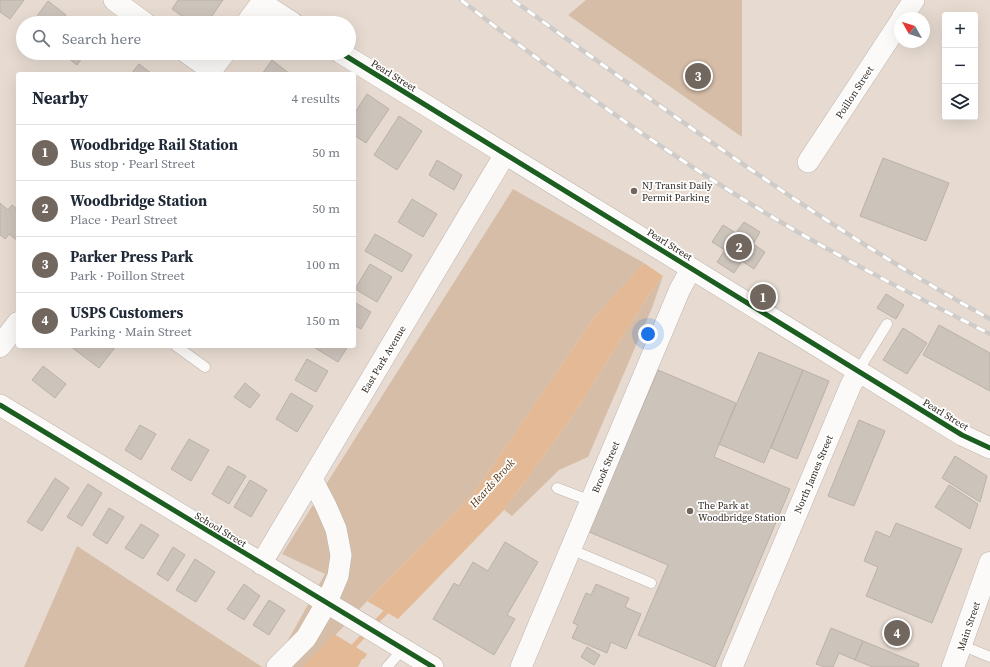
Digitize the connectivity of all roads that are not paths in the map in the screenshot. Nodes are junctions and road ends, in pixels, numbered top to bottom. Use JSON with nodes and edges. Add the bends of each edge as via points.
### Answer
{"nodes":[{"id":1,"x":114,"y":0,"type":"edge"},
{"id":2,"x":914,"y":0,"type":"edge"},
{"id":3,"x":263,"y":1,"type":"edge"},
{"id":4,"x":906,"y":12,"type":"edge"},
{"id":5,"x":136,"y":16,"type":"edge"},
{"id":6,"x":251,"y":16,"type":"edge"},
{"id":7,"x":283,"y":16,"type":"edge"},
{"id":8,"x":894,"y":31,"type":"edge"},
{"id":9,"x":195,"y":60,"type":"edge"},
{"id":10,"x":219,"y":60,"type":"edge"},
{"id":11,"x":352,"y":60,"type":"edge"},
{"id":12,"x":210,"y":72,"type":"edge"},
{"id":13,"x":505,"y":154,"type":"junction"},
{"id":14,"x":808,"y":162,"type":"dead end"},
{"id":15,"x":692,"y":268,"type":"junction"},
{"id":16,"x":887,"y":324,"type":"dead end"},
{"id":17,"x":16,"y":326,"type":"edge"},
{"id":18,"x":0,"y":346,"type":"edge"},
{"id":19,"x":179,"y":348,"type":"edge"},
{"id":20,"x":205,"y":367,"type":"dead end"},
{"id":21,"x":858,"y":371,"type":"junction"},
{"id":22,"x":0,"y":405,"type":"edge"},
{"id":23,"x":990,"y":448,"type":"edge"},
{"id":24,"x":312,"y":479,"type":"junction"},
{"id":25,"x":557,"y":488,"type":"dead end"},
{"id":26,"x":591,"y":501,"type":"junction"},
{"id":27,"x":570,"y":549,"type":"junction"},
{"id":28,"x":990,"y":563,"type":"edge"},
{"id":29,"x":261,"y":564,"type":"junction"},
{"id":30,"x":651,"y":583,"type":"dead end"},
{"id":31,"x":326,"y":602,"type":"junction"},
{"id":32,"x":961,"y":645,"type":"junction"},
{"id":33,"x":403,"y":649,"type":"junction"},
{"id":34,"x":990,"y":657,"type":"edge"},
{"id":35,"x":277,"y":667,"type":"edge"},
{"id":36,"x":387,"y":667,"type":"edge"},
{"id":37,"x":433,"y":667,"type":"edge"},
{"id":38,"x":521,"y":667,"type":"edge"},
{"id":39,"x":732,"y":667,"type":"edge"},
{"id":40,"x":954,"y":667,"type":"edge"}],
"edges":[{"from":1,"to":5,"type":"street"},
{"from":2,"to":4,"type":"street"},
{"from":3,"to":6,"type":"main road"},
{"from":3,"to":7,"type":"street"},
{"from":8,"to":14,"type":"street","name":"Poillon Street"},
{"from":9,"to":12,"type":"street"},
{"from":10,"to":12,"type":"main road"},
{"from":11,"to":13,"type":"street","name":"Pearl Street"},
{"from":13,"to":15,"type":"street","name":"Pearl Street"},
{"from":13,"to":24,"type":"street","name":"East Park Avenue"},
{"from":15,"to":21,"type":"street","name":"Pearl Street"},
{"from":15,"to":26,"type":"street","name":"Brook Street","via":[[680,289]]},
{"from":16,"to":21,"type":"lane"},
{"from":17,"to":18,"type":"main road"},
{"from":19,"to":20,"type":"lane"},
{"from":21,"to":23,"type":"street","name":"Pearl Street","via":[[962,435]]},
{"from":21,"to":39,"type":"street","name":"North James Street"},
{"from":22,"to":29,"type":"street","name":"School Street"},
{"from":24,"to":29,"type":"street","name":"East Park Avenue"},
{"from":24,"to":31,"type":"street","via":[[336,529],[341,555],[338,576]]},
{"from":25,"to":26,"type":"lane"},
{"from":26,"to":27,"type":"street","name":"Brook Street"},
{"from":27,"to":30,"type":"lane"},
{"from":27,"to":38,"type":"street","name":"Brook Street"},
{"from":28,"to":32,"type":"main road","name":"Main Street"},
{"from":29,"to":31,"type":"street","name":"School Street"},
{"from":31,"to":33,"type":"street","name":"School Street"},
{"from":31,"to":35,"type":"street","via":[[306,638]]},
{"from":32,"to":34,"type":"lane"},
{"from":32,"to":40,"type":"main road","name":"Main Street"},
{"from":33,"to":36,"type":"lane"},
{"from":33,"to":37,"type":"street","name":"School Street"}]}
